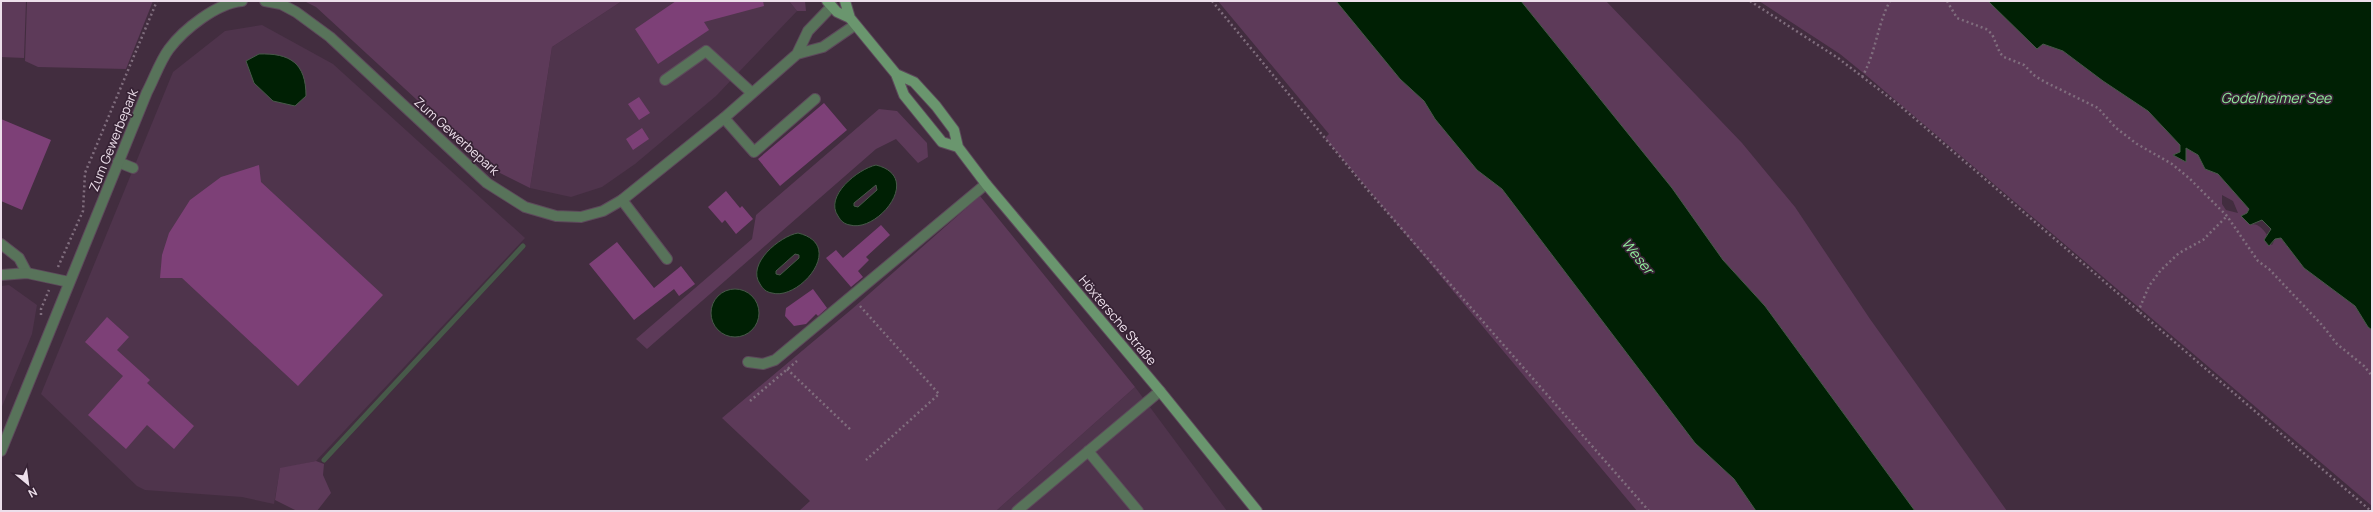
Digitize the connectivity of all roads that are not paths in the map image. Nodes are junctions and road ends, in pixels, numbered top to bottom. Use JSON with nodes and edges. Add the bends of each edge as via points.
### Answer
{"nodes":[{"id":1,"x":242,"y":1,"type":"edge"},
{"id":2,"x":265,"y":1,"type":"edge"},
{"id":3,"x":844,"y":1,"type":"edge"},
{"id":4,"x":217,"y":4,"type":"edge"},
{"id":5,"x":830,"y":4,"type":"edge"},
{"id":6,"x":853,"y":21,"type":"junction"},
{"id":7,"x":797,"y":54,"type":"junction"},
{"id":8,"x":896,"y":74,"type":"junction"},
{"id":9,"x":665,"y":80,"type":"dead end"},
{"id":10,"x":752,"y":93,"type":"junction"},
{"id":11,"x":815,"y":99,"type":"dead end"},
{"id":12,"x":724,"y":118,"type":"junction"},
{"id":13,"x":958,"y":147,"type":"junction"},
{"id":14,"x":118,"y":162,"type":"junction"},
{"id":15,"x":133,"y":168,"type":"dead end"},
{"id":16,"x":986,"y":184,"type":"junction"},
{"id":17,"x":622,"y":200,"type":"junction"},
{"id":18,"x":1,"y":244,"type":"edge"},
{"id":19,"x":667,"y":259,"type":"dead end"},
{"id":20,"x":27,"y":273,"type":"junction"},
{"id":21,"x":1,"y":275,"type":"edge"},
{"id":22,"x":69,"y":282,"type":"junction"},
{"id":23,"x":748,"y":362,"type":"dead end"},
{"id":24,"x":1160,"y":390,"type":"junction"},
{"id":25,"x":1,"y":451,"type":"edge"},
{"id":26,"x":1088,"y":451,"type":"junction"},
{"id":27,"x":1017,"y":511,"type":"edge"},
{"id":28,"x":1138,"y":511,"type":"edge"},
{"id":29,"x":1257,"y":511,"type":"edge"}],
"edges":[{"from":1,"to":4,"type":"street","name":"Zum Gewerbepark"},
{"from":2,"to":17,"type":"street","name":"Zum Gewerbepark","via":[[281,4],[296,12],[330,37],[487,183],[525,208],[556,216],[581,217],[603,211]]},
{"from":3,"to":6,"type":"street"},
{"from":4,"to":14,"type":"street","name":"Zum Gewerbepark","via":[[169,49],[147,92]]},
{"from":5,"to":6,"type":"street","via":[[837,12]]},
{"from":5,"to":7,"type":"street","name":"Zum Gewerbepark","via":[[808,31]]},
{"from":6,"to":7,"type":"street","name":"Zum Gewerbepark","via":[[823,46]]},
{"from":6,"to":8,"type":"street","name":"Höxtersche Straße"},
{"from":7,"to":10,"type":"street","name":"Zum Gewerbepark"},
{"from":8,"to":13,"type":"street","name":"Höxtersche Straße","via":[[904,95],[942,142]]},
{"from":8,"to":13,"type":"street","name":"Höxtersche Straße","via":[[914,82],[936,106],[954,130]]},
{"from":9,"to":10,"type":"street","via":[[706,51]]},
{"from":10,"to":12,"type":"street","name":"Zum Gewerbepark"},
{"from":11,"to":12,"type":"street","via":[[754,152]]},
{"from":12,"to":17,"type":"street","name":"Zum Gewerbepark"},
{"from":13,"to":16,"type":"street","name":"Höxtersche Straße"},
{"from":14,"to":15,"type":"street"},
{"from":14,"to":22,"type":"street","name":"Zum Gewerbepark"},
{"from":16,"to":23,"type":"street","via":[[794,346],[775,360],[763,364]]},
{"from":16,"to":24,"type":"street","name":"Höxtersche Straße"},
{"from":17,"to":19,"type":"street"},
{"from":18,"to":20,"type":"street","via":[[19,258]]},
{"from":20,"to":21,"type":"street"},
{"from":20,"to":22,"type":"street"},
{"from":22,"to":25,"type":"street","name":"Zum Gewerbepark"},
{"from":24,"to":26,"type":"street"},
{"from":24,"to":29,"type":"street","name":"Höxtersche Straße"},
{"from":26,"to":27,"type":"street"},
{"from":26,"to":28,"type":"street"}]}
